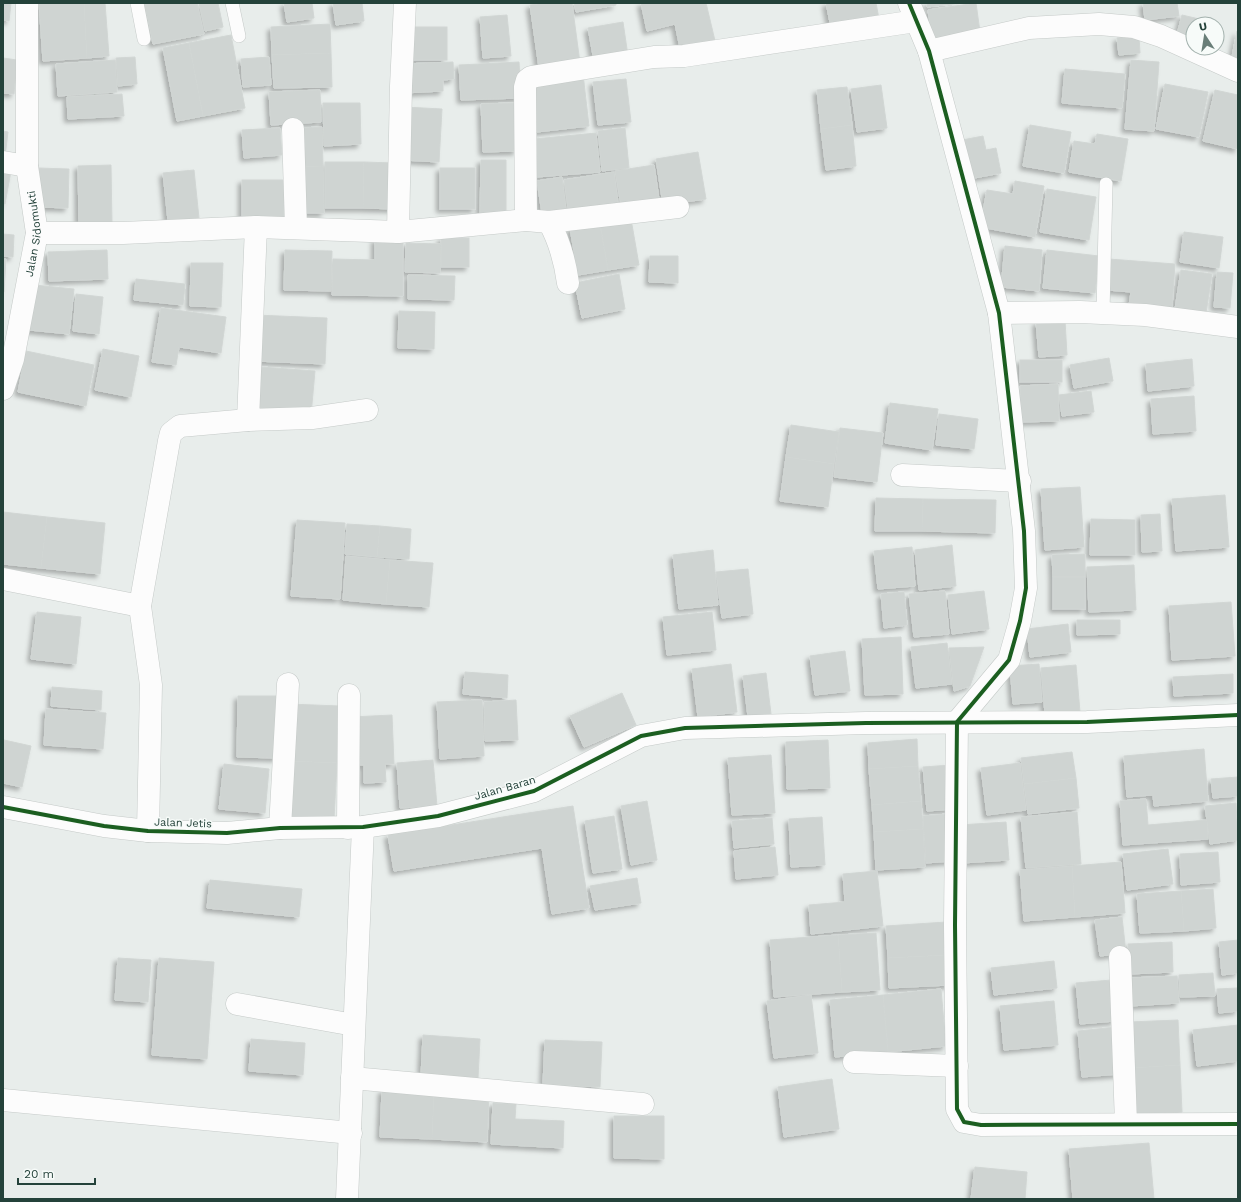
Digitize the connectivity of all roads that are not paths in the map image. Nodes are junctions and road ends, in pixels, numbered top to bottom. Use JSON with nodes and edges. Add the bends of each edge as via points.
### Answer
{"nodes":[{"id":1,"x":27,"y":3,"type":"edge"},
{"id":2,"x":137,"y":3,"type":"edge"},
{"id":3,"x":232,"y":3,"type":"edge"},
{"id":4,"x":405,"y":3,"type":"edge"},
{"id":5,"x":912,"y":12,"type":"edge"},
{"id":6,"x":239,"y":36,"type":"dead end"},
{"id":7,"x":144,"y":38,"type":"dead end"},
{"id":8,"x":929,"y":51,"type":"junction"},
{"id":9,"x":1238,"y":71,"type":"edge"},
{"id":10,"x":293,"y":129,"type":"dead end"},
{"id":11,"x":3,"y":162,"type":"edge"},
{"id":12,"x":27,"y":166,"type":"junction"},
{"id":13,"x":1106,"y":184,"type":"dead end"},
{"id":14,"x":678,"y":206,"type":"dead end"},
{"id":15,"x":526,"y":220,"type":"junction"},
{"id":16,"x":549,"y":222,"type":"junction"},
{"id":17,"x":256,"y":227,"type":"junction"},
{"id":18,"x":296,"y":228,"type":"junction"},
{"id":19,"x":398,"y":232,"type":"junction"},
{"id":20,"x":37,"y":233,"type":"junction"},
{"id":21,"x":568,"y":283,"type":"dead end"},
{"id":22,"x":999,"y":313,"type":"junction"},
{"id":23,"x":1103,"y":313,"type":"junction"},
{"id":24,"x":1238,"y":326,"type":"edge"},
{"id":25,"x":8,"y":358,"type":"edge"},
{"id":26,"x":3,"y":389,"type":"edge"},
{"id":27,"x":367,"y":410,"type":"dead end"},
{"id":28,"x":248,"y":420,"type":"junction"},
{"id":29,"x":902,"y":475,"type":"dead end"},
{"id":30,"x":1020,"y":481,"type":"junction"},
{"id":31,"x":3,"y":579,"type":"edge"},
{"id":32,"x":140,"y":606,"type":"junction"},
{"id":33,"x":288,"y":684,"type":"dead end"},
{"id":34,"x":349,"y":695,"type":"dead end"},
{"id":35,"x":1238,"y":714,"type":"edge"},
{"id":36,"x":957,"y":722,"type":"junction"},
{"id":37,"x":3,"y":807,"type":"edge"},
{"id":38,"x":356,"y":827,"type":"junction"},
{"id":39,"x":280,"y":828,"type":"junction"},
{"id":40,"x":148,"y":831,"type":"junction"},
{"id":41,"x":1120,"y":958,"type":"dead end"},
{"id":42,"x":237,"y":1004,"type":"dead end"},
{"id":43,"x":354,"y":1025,"type":"junction"},
{"id":44,"x":854,"y":1062,"type":"dead end"},
{"id":45,"x":957,"y":1066,"type":"junction"},
{"id":46,"x":352,"y":1078,"type":"junction"},
{"id":47,"x":3,"y":1100,"type":"edge"},
{"id":48,"x":643,"y":1104,"type":"dead end"},
{"id":49,"x":1126,"y":1123,"type":"junction"},
{"id":50,"x":1238,"y":1124,"type":"edge"},
{"id":51,"x":351,"y":1133,"type":"junction"},
{"id":52,"x":347,"y":1199,"type":"edge"}],
"edges":[{"from":1,"to":12,"type":"street","name":"Jalan Sidomukti"},
{"from":2,"to":7,"type":"lane"},
{"from":3,"to":6,"type":"lane"},
{"from":4,"to":19,"type":"street"},
{"from":5,"to":8,"type":"street"},
{"from":5,"to":15,"type":"street","via":[[684,56],[654,57],[531,77],[525,87]]},
{"from":8,"to":9,"type":"street","via":[[1029,28],[1098,24],[1134,27],[1161,36]]},
{"from":8,"to":22,"type":"street"},
{"from":10,"to":18,"type":"street"},
{"from":11,"to":12,"type":"street"},
{"from":12,"to":20,"type":"street","name":"Jalan Sidomukti"},
{"from":13,"to":23,"type":"lane"},
{"from":14,"to":16,"type":"street"},
{"from":15,"to":16,"type":"street"},
{"from":15,"to":19,"type":"street"},
{"from":16,"to":21,"type":"street","via":[[565,260]]},
{"from":17,"to":18,"type":"street"},
{"from":17,"to":20,"type":"street","via":[[123,233]]},
{"from":17,"to":28,"type":"street"},
{"from":18,"to":19,"type":"street"},
{"from":20,"to":25,"type":"street","name":"Jalan Sidomukti"},
{"from":22,"to":23,"type":"street"},
{"from":22,"to":30,"type":"street"},
{"from":23,"to":24,"type":"street","via":[[1145,315]]},
{"from":25,"to":26,"type":"street","name":"Jalan Sidomukti"},
{"from":27,"to":28,"type":"street","via":[[312,418]]},
{"from":28,"to":32,"type":"street","via":[[180,426],[171,433]]},
{"from":29,"to":30,"type":"street"},
{"from":30,"to":36,"type":"street","via":[[1026,588],[1020,621],[1009,660]]},
{"from":31,"to":32,"type":"street"},
{"from":32,"to":40,"type":"street","via":[[151,685]]},
{"from":33,"to":39,"type":"street"},
{"from":34,"to":38,"type":"street"},
{"from":35,"to":36,"type":"street","name":"Jalan Baran","via":[[1088,722]]},
{"from":36,"to":38,"type":"street","name":"Jalan Baran","via":[[685,728],[641,736],[534,791],[438,816]]},
{"from":36,"to":45,"type":"street"},
{"from":37,"to":40,"type":"street","name":"Jalan Jetis","via":[[104,826]]},
{"from":38,"to":39,"type":"street","name":"Jalan Jetis"},
{"from":38,"to":43,"type":"street"},
{"from":39,"to":40,"type":"street","name":"Jalan Jetis","via":[[227,834]]},
{"from":41,"to":49,"type":"street"},
{"from":42,"to":43,"type":"street"},
{"from":43,"to":46,"type":"street"},
{"from":44,"to":45,"type":"street"},
{"from":45,"to":49,"type":"street","via":[[957,1108],[964,1122],[981,1125]]},
{"from":46,"to":48,"type":"street"},
{"from":46,"to":51,"type":"street"},
{"from":47,"to":51,"type":"street"},
{"from":49,"to":50,"type":"street"},
{"from":51,"to":52,"type":"street"}]}
